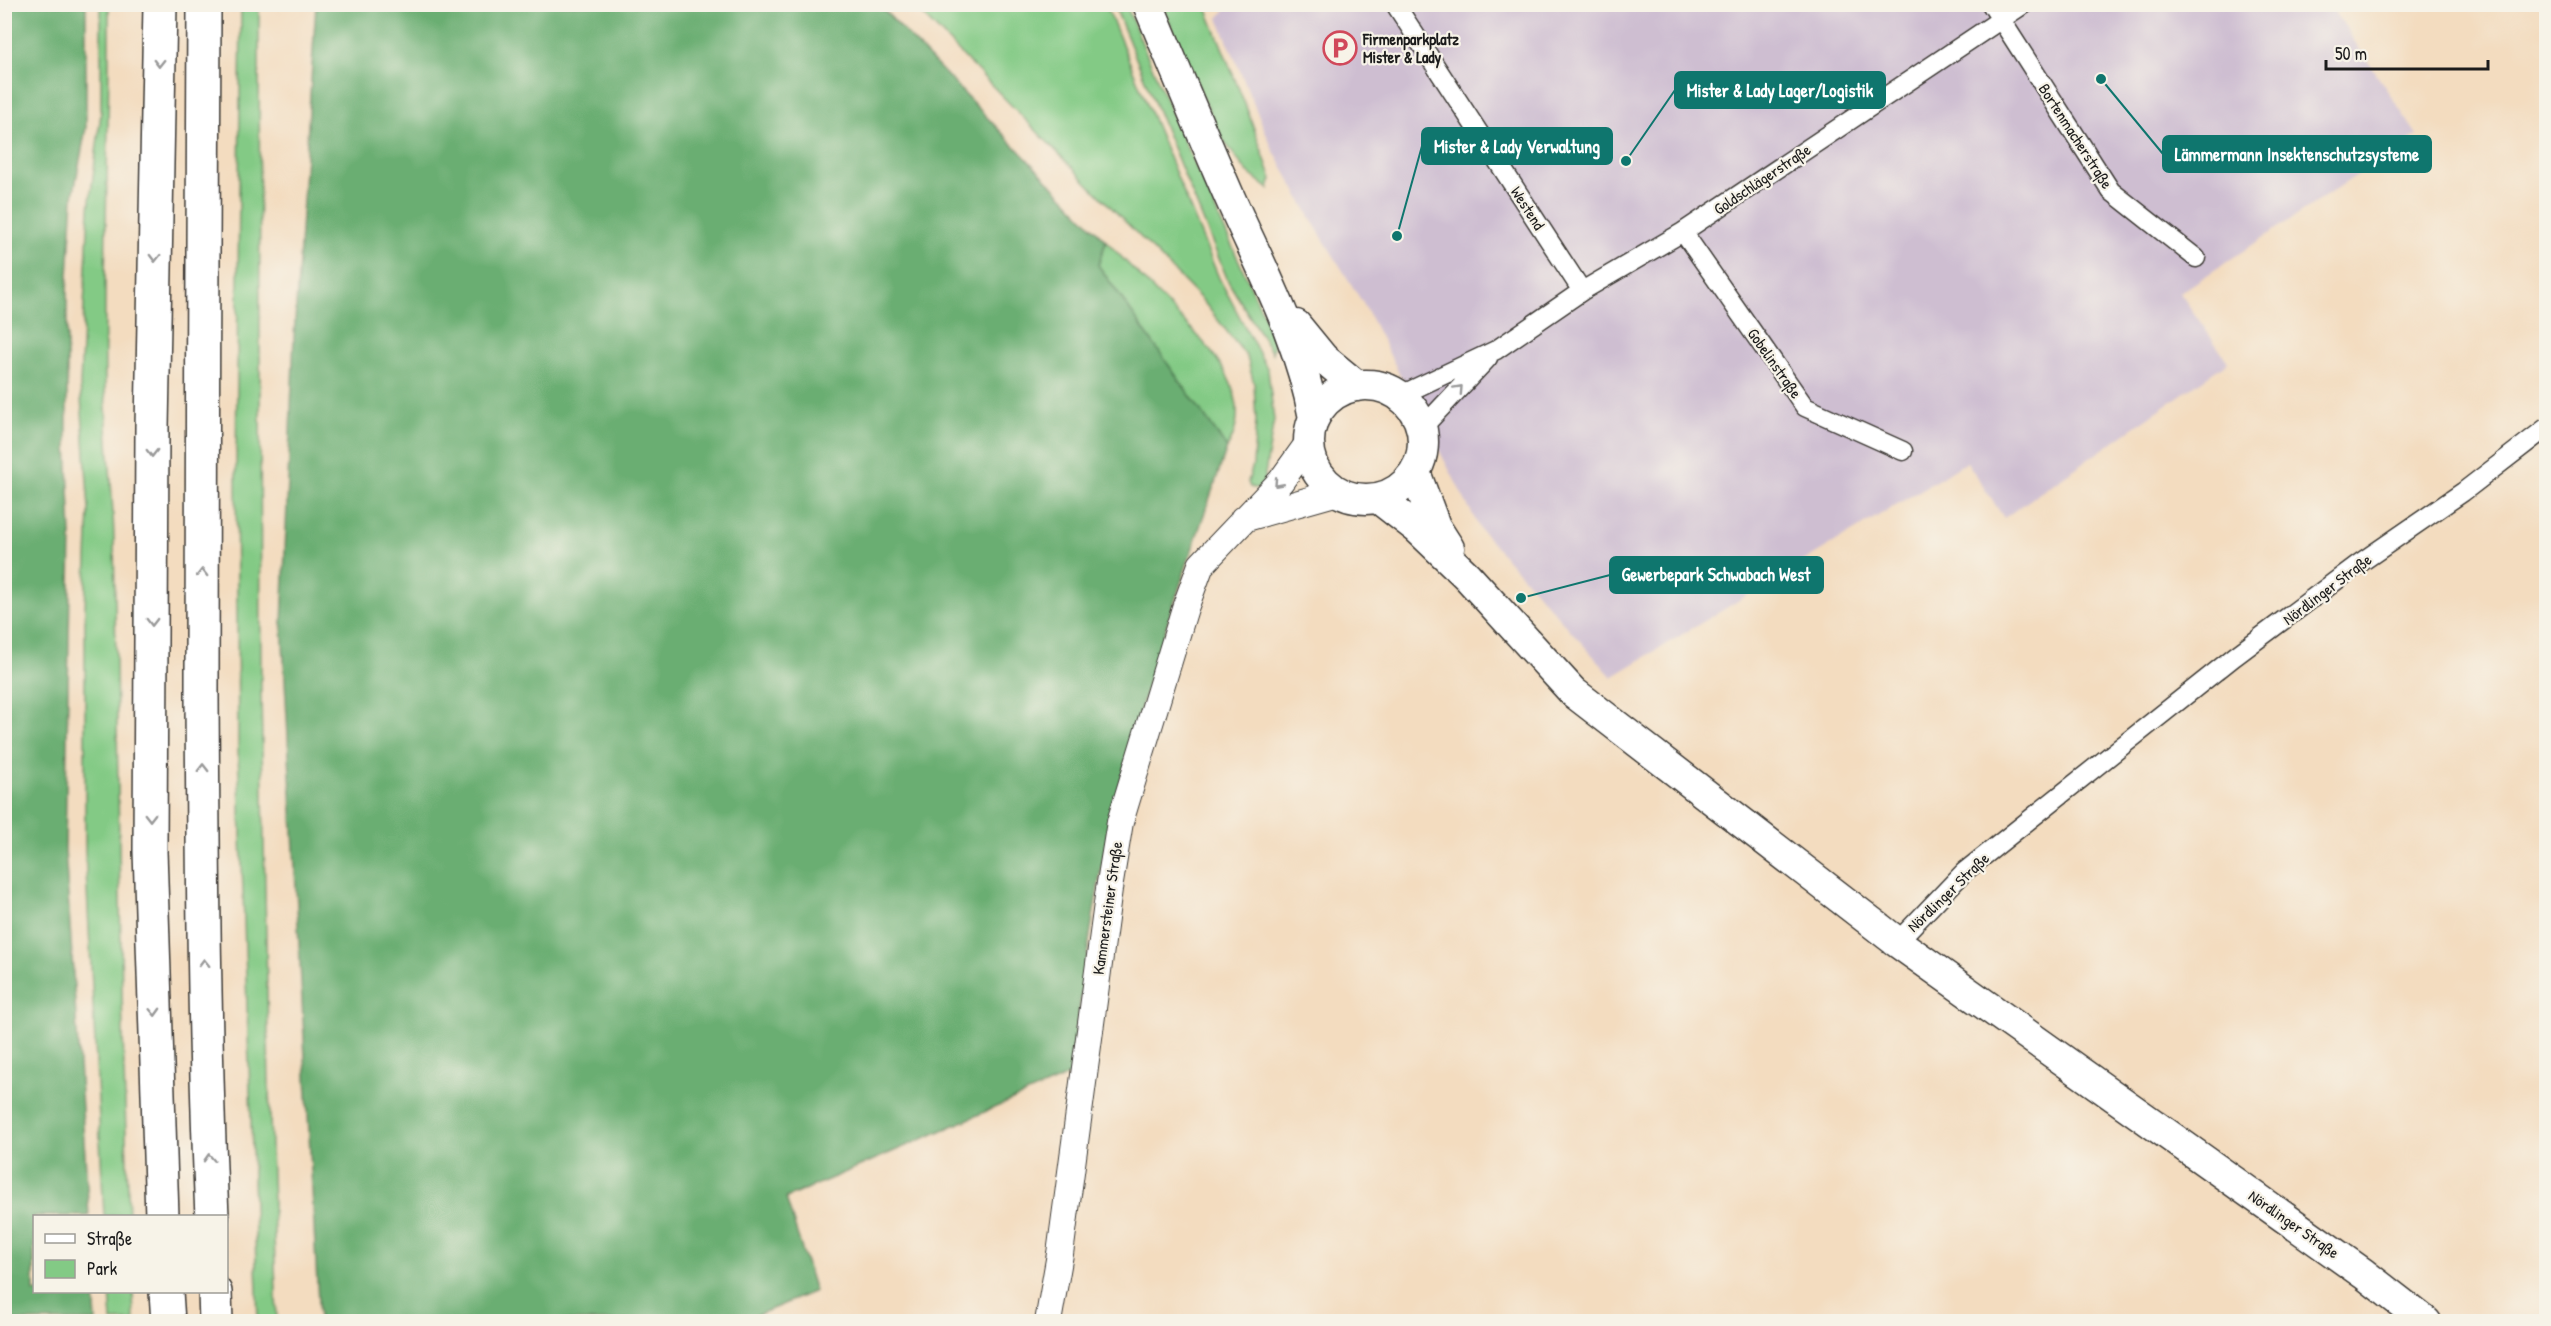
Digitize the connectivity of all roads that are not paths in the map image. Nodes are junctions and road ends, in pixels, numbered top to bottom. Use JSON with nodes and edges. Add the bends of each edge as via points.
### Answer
{"nodes":[{"id":1,"x":160,"y":4,"type":"edge"},
{"id":2,"x":204,"y":4,"type":"edge"},
{"id":3,"x":1148,"y":4,"type":"edge"},
{"id":4,"x":1395,"y":4,"type":"edge"},
{"id":5,"x":2024,"y":4,"type":"edge"},
{"id":6,"x":1996,"y":12,"type":"edge"},
{"id":7,"x":1683,"y":232,"type":"junction"},
{"id":8,"x":2196,"y":258,"type":"dead end"},
{"id":9,"x":1582,"y":291,"type":"junction"},
{"id":10,"x":1282,"y":309,"type":"junction"},
{"id":11,"x":1496,"y":350,"type":"junction"},
{"id":12,"x":1357,"y":386,"type":"junction"},
{"id":13,"x":1399,"y":396,"type":"junction"},
{"id":14,"x":2547,"y":428,"type":"edge"},
{"id":15,"x":1421,"y":429,"type":"junction"},
{"id":16,"x":1312,"y":430,"type":"junction"},
{"id":17,"x":1903,"y":452,"type":"dead end"},
{"id":18,"x":1415,"y":472,"type":"junction"},
{"id":19,"x":1338,"y":492,"type":"junction"},
{"id":20,"x":1378,"y":498,"type":"junction"},
{"id":21,"x":1243,"y":519,"type":"junction"},
{"id":22,"x":1467,"y":576,"type":"junction"},
{"id":23,"x":1897,"y":942,"type":"junction"},
{"id":24,"x":162,"y":1215,"type":"edge"},
{"id":25,"x":212,"y":1215,"type":"edge"},
{"id":26,"x":166,"y":1293,"type":"edge"},
{"id":27,"x":215,"y":1293,"type":"edge"},
{"id":28,"x":168,"y":1322,"type":"edge"},
{"id":29,"x":216,"y":1322,"type":"edge"},
{"id":30,"x":1048,"y":1322,"type":"edge"},
{"id":31,"x":2426,"y":1322,"type":"edge"}],
"edges":[{"from":1,"to":24,"type":"highway","one_way":true,"via":[[150,851]]},
{"from":25,"to":2,"type":"highway","one_way":true,"via":[[203,843]]},
{"from":3,"to":10,"type":"main road"},
{"from":4,"to":9,"type":"street","name":"Westend"},
{"from":5,"to":6,"type":"street","name":"Goldschlägerstraße"},
{"from":6,"to":7,"type":"street","name":"Goldschlägerstraße"},
{"from":6,"to":8,"type":"street","name":"Bortenmacherstraße","via":[[2111,191]]},
{"from":7,"to":9,"type":"street","name":"Goldschlägerstraße"},
{"from":7,"to":17,"type":"street","name":"Gobelinstraße","via":[[1805,407]]},
{"from":9,"to":11,"type":"street","name":"Goldschlägerstraße"},
{"from":10,"to":12,"type":"main road","via":[[1323,358]]},
{"from":10,"to":16,"type":"main road","via":[[1308,385]]},
{"from":11,"to":13,"type":"street","name":"Goldschlägerstraße"},
{"from":15,"to":11,"type":"street","name":"Goldschlägerstraße","one_way":true},
{"from":12,"to":13,"type":"main road","via":[[1372,385]]},
{"from":12,"to":16,"type":"main road","via":[[1325,403]]},
{"from":13,"to":15,"type":"main road","via":[[1409,405]]},
{"from":14,"to":23,"type":"street","name":"Nördlinger Straße","via":[[2234,657],[1964,872]]},
{"from":15,"to":18,"type":"main road","via":[[1423,444]]},
{"from":16,"to":19,"type":"main road","via":[[1311,457],[1326,483]]},
{"from":16,"to":21,"type":"street","name":"Kammersteiner Straße","one_way":true,"via":[[1281,481]]},
{"from":18,"to":20,"type":"main road","via":[[1393,493]]},
{"from":18,"to":22,"type":"main road","via":[[1435,526]]},
{"from":19,"to":20,"type":"main road","via":[[1351,497]]},
{"from":19,"to":21,"type":"street"},
{"from":20,"to":22,"type":"main road","via":[[1418,529]]},
{"from":21,"to":30,"type":"street","name":"Kammersteiner Straße","via":[[1202,565],[1185,608],[1120,822]]},
{"from":22,"to":23,"type":"main road","via":[[1573,692]]},
{"from":23,"to":31,"type":"main road","name":"Nördlinger Straße"},
{"from":26,"to":28,"type":"highway"},
{"from":27,"to":29,"type":"highway"}]}
